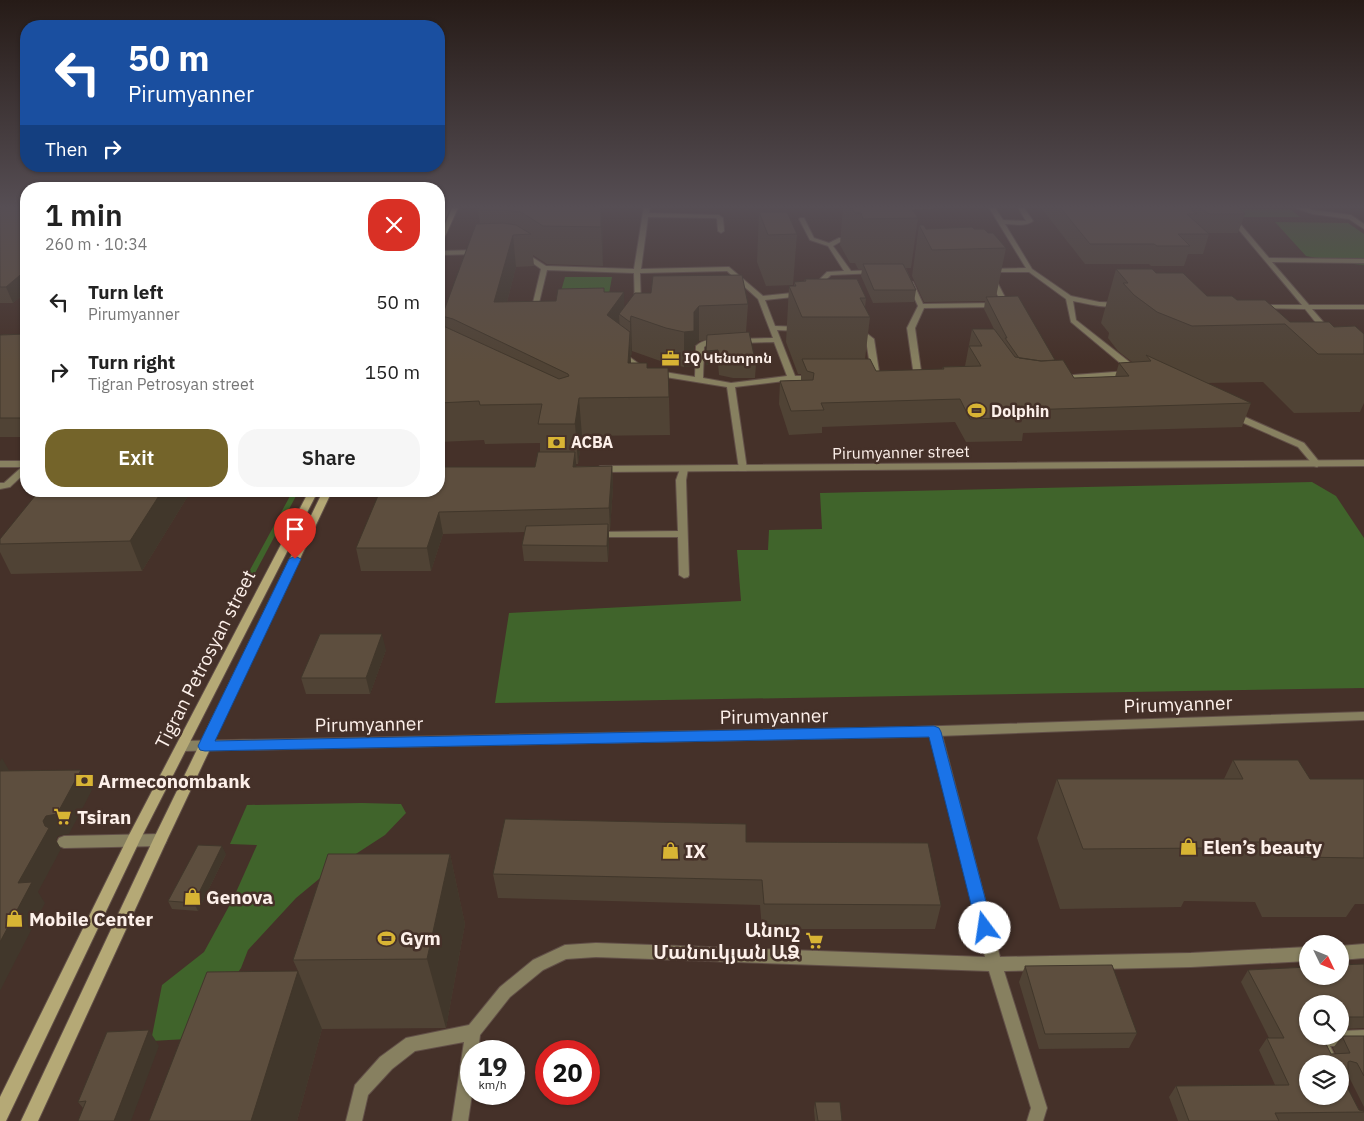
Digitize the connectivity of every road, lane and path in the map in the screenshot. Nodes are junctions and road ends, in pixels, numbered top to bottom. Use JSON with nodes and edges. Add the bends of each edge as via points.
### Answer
{"nodes":[{"id":1,"x":529,"y":258,"type":"edge"},
{"id":2,"x":638,"y":258,"type":"edge"},
{"id":3,"x":839,"y":258,"type":"edge"},
{"id":4,"x":1023,"y":258,"type":"edge"},
{"id":5,"x":1267,"y":260,"type":"joint"},
{"id":6,"x":1364,"y":261,"type":"edge"},
{"id":7,"x":544,"y":268,"type":"junction"},
{"id":8,"x":1030,"y":270,"type":"junction"},
{"id":9,"x":636,"y":271,"type":"junction"},
{"id":10,"x":980,"y":271,"type":"edge"},
{"id":11,"x":988,"y":271,"type":"junction"},
{"id":12,"x":886,"y":272,"type":"edge"},
{"id":13,"x":905,"y":272,"type":"edge"},
{"id":14,"x":849,"y":273,"type":"junction"},
{"id":15,"x":761,"y":298,"type":"junction"},
{"id":16,"x":1069,"y":298,"type":"junction"},
{"id":17,"x":921,"y":306,"type":"junction"},
{"id":18,"x":535,"y":307,"type":"edge"},
{"id":19,"x":1257,"y":307,"type":"edge"},
{"id":20,"x":1364,"y":307,"type":"edge"},
{"id":21,"x":1128,"y":308,"type":"edge"},
{"id":22,"x":1306,"y":308,"type":"junction"},
{"id":23,"x":639,"y":316,"type":"edge"},
{"id":24,"x":773,"y":328,"type":"junction"},
{"id":25,"x":811,"y":329,"type":"edge"},
{"id":26,"x":849,"y":329,"type":"edge"},
{"id":27,"x":1332,"y":336,"type":"edge"},
{"id":28,"x":777,"y":340,"type":"junction"},
{"id":29,"x":614,"y":350,"type":"edge"},
{"id":30,"x":1136,"y":372,"type":"junction"},
{"id":31,"x":1146,"y":376,"type":"edge"},
{"id":32,"x":792,"y":378,"type":"junction"},
{"id":33,"x":820,"y":378,"type":"edge"},
{"id":34,"x":867,"y":378,"type":"edge"},
{"id":35,"x":902,"y":378,"type":"edge"},
{"id":36,"x":1054,"y":379,"type":"edge"},
{"id":37,"x":699,"y":380,"type":"junction"},
{"id":38,"x":731,"y":385,"type":"junction"},
{"id":39,"x":1228,"y":413,"type":"edge"},
{"id":40,"x":1364,"y":463,"type":"edge"},
{"id":41,"x":0,"y":464,"type":"edge"},
{"id":42,"x":20,"y":464,"type":"edge"},
{"id":43,"x":1317,"y":464,"type":"junction"},
{"id":44,"x":586,"y":469,"type":"edge"},
{"id":45,"x":684,"y":469,"type":"junction"},
{"id":46,"x":743,"y":469,"type":"junction"},
{"id":47,"x":20,"y":473,"type":"edge"},
{"id":48,"x":0,"y":486,"type":"edge"},
{"id":49,"x":311,"y":497,"type":"edge"},
{"id":50,"x":325,"y":497,"type":"edge"},
{"id":51,"x":683,"y":534,"type":"junction"},
{"id":52,"x":585,"y":535,"type":"edge"},
{"id":53,"x":684,"y":575,"type":"dead end"},
{"id":54,"x":1364,"y":716,"type":"edge"},
{"id":55,"x":934,"y":732,"type":"junction"},
{"id":56,"x":184,"y":746,"type":"junction"},
{"id":57,"x":205,"y":746,"type":"junction"},
{"id":58,"x":134,"y":839,"type":"junction"},
{"id":59,"x":160,"y":840,"type":"junction"},
{"id":60,"x":64,"y":842,"type":"dead end"},
{"id":61,"x":1364,"y":951,"type":"edge"},
{"id":62,"x":1349,"y":952,"type":"edge"},
{"id":63,"x":1299,"y":954,"type":"edge"},
{"id":64,"x":994,"y":964,"type":"junction"},
{"id":65,"x":473,"y":1032,"type":"junction"},
{"id":66,"x":1364,"y":1038,"type":"edge"},
{"id":67,"x":1326,"y":1055,"type":"edge"},
{"id":68,"x":0,"y":1115,"type":"edge"},
{"id":69,"x":29,"y":1121,"type":"edge"},
{"id":70,"x":354,"y":1121,"type":"edge"},
{"id":71,"x":460,"y":1121,"type":"edge"},
{"id":72,"x":1035,"y":1121,"type":"edge"}],
"edges":[{"from":1,"to":7,"type":"street"},
{"from":2,"to":9,"type":"street"},
{"from":3,"to":14,"type":"street"},
{"from":4,"to":8,"type":"street"},
{"from":5,"to":6,"type":"street"},
{"from":5,"to":22,"type":"street"},
{"from":7,"to":9,"type":"street"},
{"from":7,"to":18,"type":"street"},
{"from":8,"to":11,"type":"street"},
{"from":8,"to":16,"type":"street"},
{"from":9,"to":15,"type":"street","via":[[729,269]]},
{"from":9,"to":23,"type":"street"},
{"from":10,"to":11,"type":"street"},
{"from":11,"to":17,"type":"street","via":[[1005,303]]},
{"from":12,"to":14,"type":"street"},
{"from":13,"to":17,"type":"street"},
{"from":14,"to":15,"type":"street","via":[[829,273],[808,294]]},
{"from":15,"to":24,"type":"street"},
{"from":16,"to":21,"type":"street"},
{"from":16,"to":30,"type":"street","via":[[1073,322]]},
{"from":17,"to":35,"type":"street","via":[[911,328],[918,378]]},
{"from":19,"to":22,"type":"street"},
{"from":20,"to":22,"type":"street"},
{"from":22,"to":27,"type":"street"},
{"from":24,"to":25,"type":"street"},
{"from":24,"to":28,"type":"street"},
{"from":26,"to":34,"type":"street","via":[[870,339],[881,378]]},
{"from":28,"to":32,"type":"street"},
{"from":28,"to":37,"type":"street","via":[[700,346]]},
{"from":29,"to":37,"type":"street","via":[[644,371]]},
{"from":30,"to":31,"type":"street"},
{"from":30,"to":36,"type":"street"},
{"from":32,"to":33,"type":"street"},
{"from":32,"to":38,"type":"street"},
{"from":37,"to":38,"type":"street"},
{"from":38,"to":46,"type":"street"},
{"from":39,"to":43,"type":"street","via":[[1301,445]]},
{"from":40,"to":43,"type":"street","name":"Pirumyanner street"},
{"from":41,"to":42,"type":"street"},
{"from":43,"to":46,"type":"street","name":"Pirumyanner street"},
{"from":44,"to":45,"type":"street","name":"Pirumyanner street"},
{"from":45,"to":46,"type":"street","name":"Pirumyanner street"},
{"from":45,"to":51,"type":"street","via":[[681,480]]},
{"from":47,"to":48,"type":"street","via":[[7,485]]},
{"from":49,"to":56,"type":"main road","name":"Tigran Petrosyan street"},
{"from":50,"to":57,"type":"main road","name":"Tigran Petrosyan street"},
{"from":51,"to":52,"type":"street"},
{"from":51,"to":53,"type":"street"},
{"from":54,"to":55,"type":"street","name":"Pirumyanner"},
{"from":55,"to":57,"type":"street","name":"Pirumyanner"},
{"from":55,"to":64,"type":"street"},
{"from":56,"to":57,"type":"street","name":"Pirumyanner"},
{"from":56,"to":58,"type":"main road","name":"Tigran Petrosyan street"},
{"from":57,"to":59,"type":"main road","name":"Tigran Petrosyan street"},
{"from":58,"to":59,"type":"street"},
{"from":58,"to":60,"type":"street"},
{"from":58,"to":68,"type":"main road","name":"Tigran Petrosyan street"},
{"from":59,"to":69,"type":"main road","name":"Tigran Petrosyan street"},
{"from":61,"to":62,"type":"street"},
{"from":63,"to":64,"type":"street"},
{"from":64,"to":65,"type":"street","via":[[596,950],[565,952],[538,965],[504,992]]},
{"from":64,"to":72,"type":"street","via":[[1039,1108]]},
{"from":65,"to":70,"type":"street","via":[[412,1044],[386,1063],[361,1091]]},
{"from":65,"to":71,"type":"street"},
{"from":66,"to":67,"type":"street","via":[[1318,1039]]}]}
